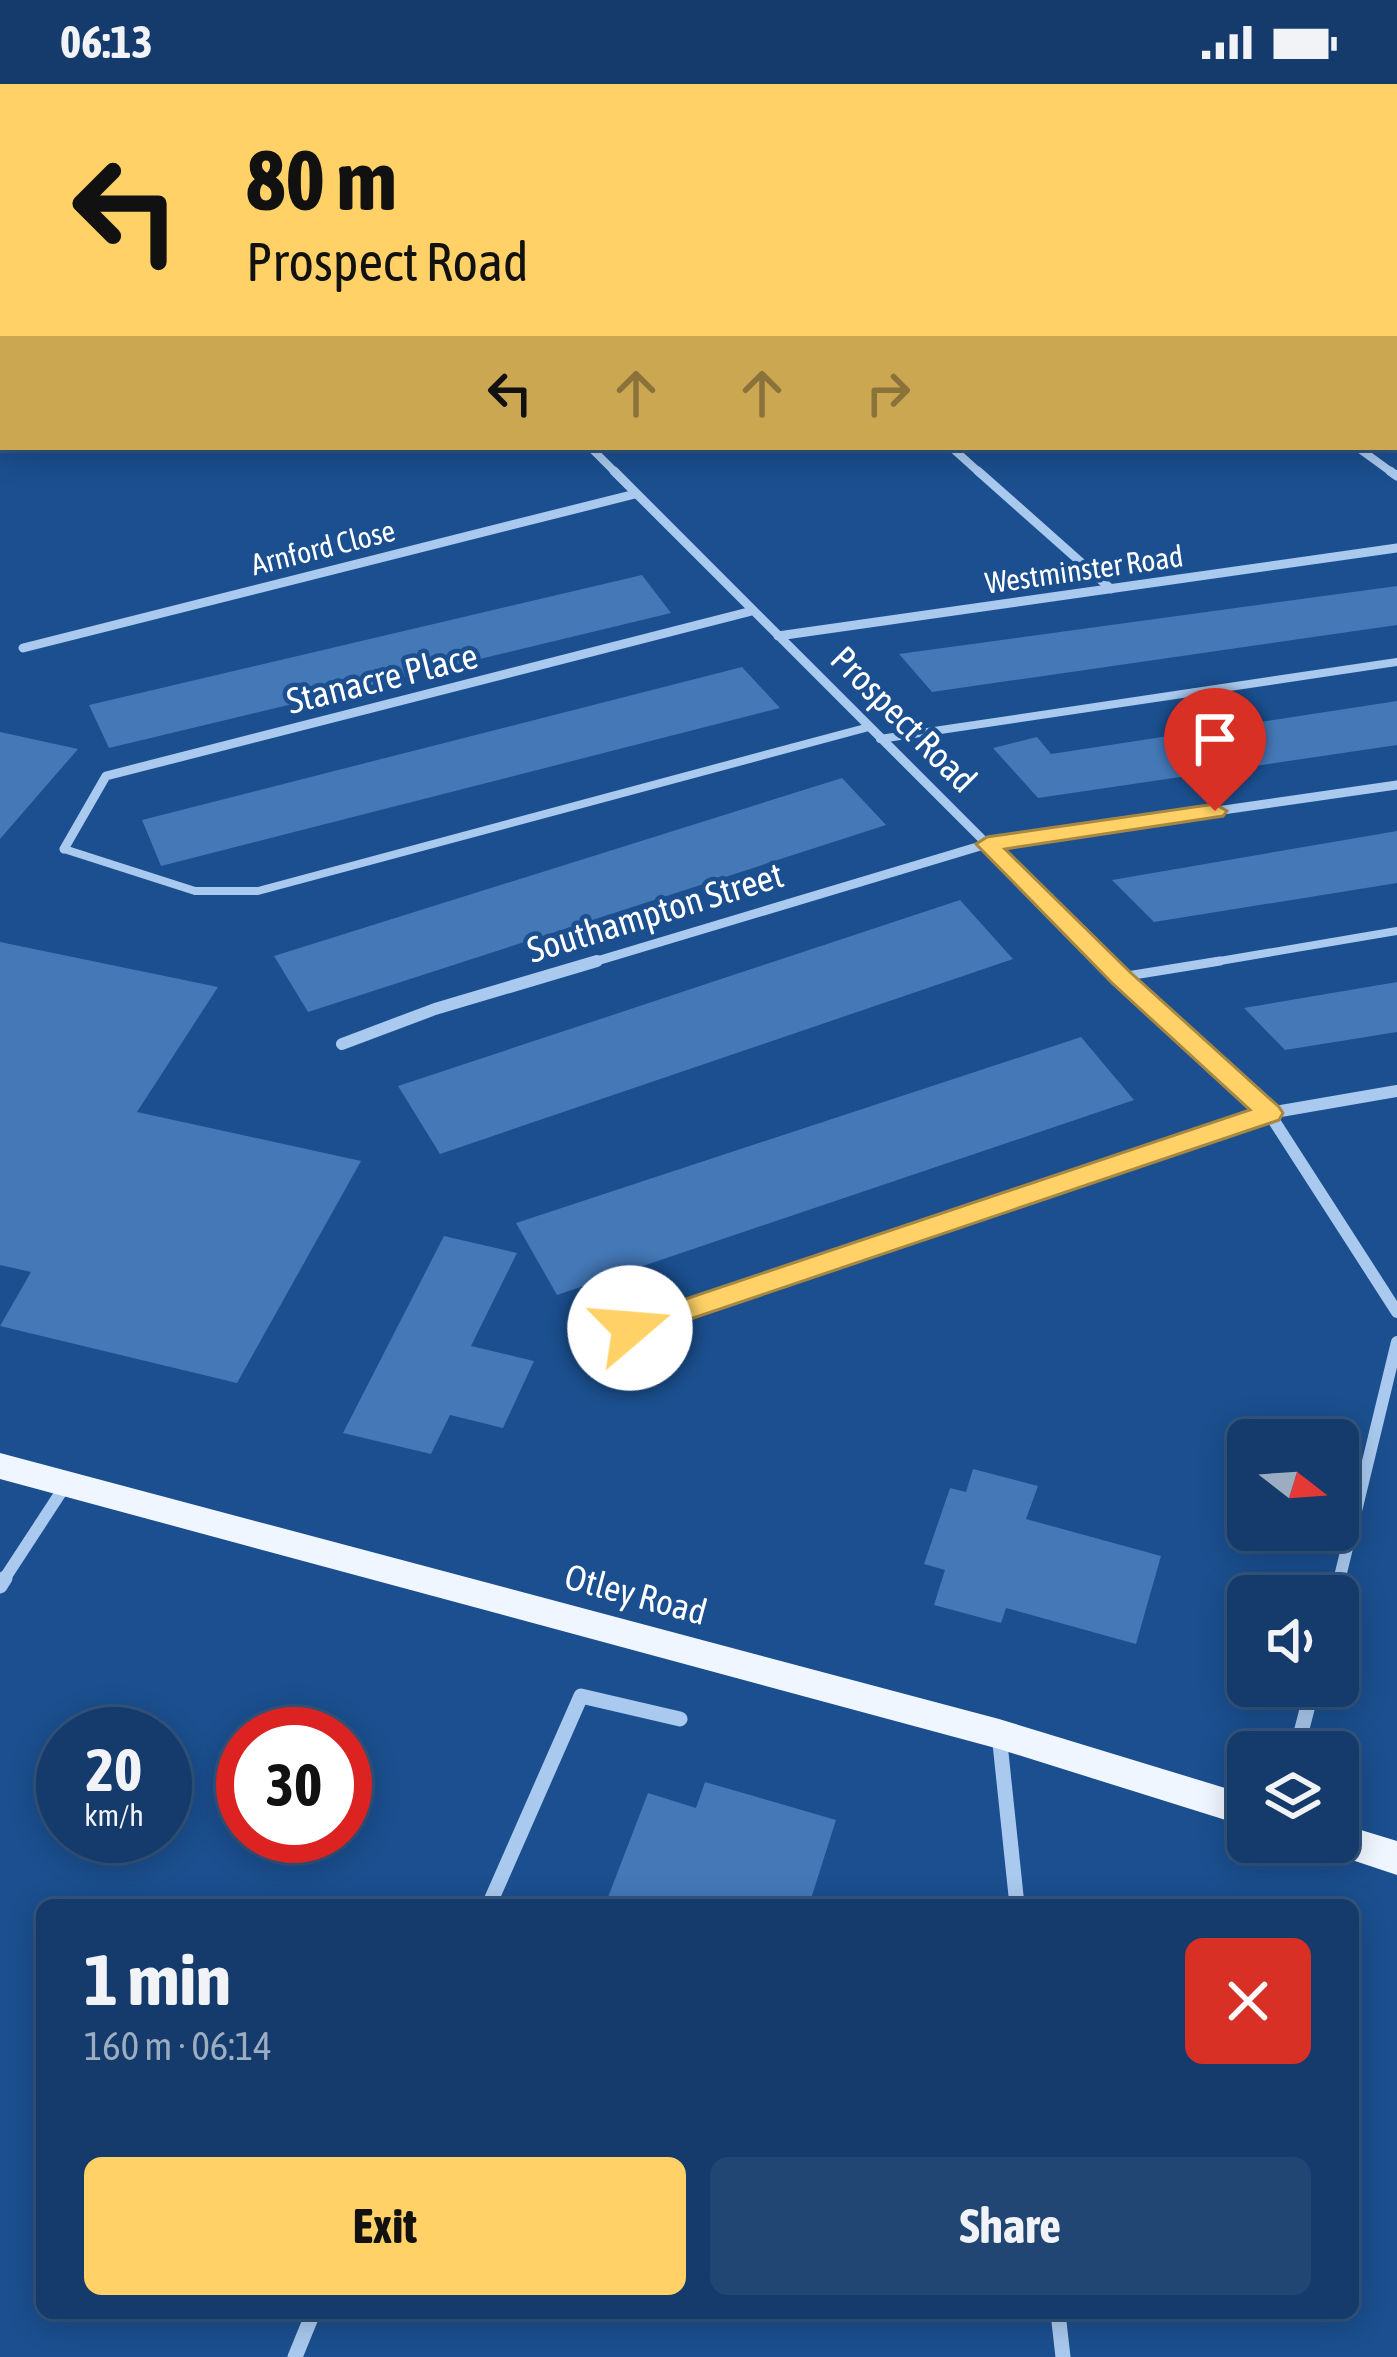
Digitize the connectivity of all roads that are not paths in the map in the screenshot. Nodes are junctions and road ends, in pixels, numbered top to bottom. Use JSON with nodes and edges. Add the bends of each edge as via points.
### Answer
{"nodes":[{"id":1,"x":593,"y":450,"type":"edge"},
{"id":2,"x":954,"y":450,"type":"edge"},
{"id":3,"x":1362,"y":450,"type":"edge"},
{"id":4,"x":1397,"y":476,"type":"edge"},
{"id":5,"x":635,"y":494,"type":"junction"},
{"id":6,"x":1397,"y":548,"type":"edge"},
{"id":7,"x":1111,"y":589,"type":"junction"},
{"id":8,"x":752,"y":611,"type":"junction"},
{"id":9,"x":778,"y":636,"type":"junction"},
{"id":10,"x":23,"y":648,"type":"dead end"},
{"id":11,"x":1397,"y":662,"type":"edge"},
{"id":12,"x":869,"y":728,"type":"junction"},
{"id":13,"x":880,"y":739,"type":"junction"},
{"id":14,"x":1397,"y":784,"type":"edge"},
{"id":15,"x":987,"y":844,"type":"junction"},
{"id":16,"x":64,"y":849,"type":"joint"},
{"id":17,"x":1397,"y":931,"type":"edge"},
{"id":18,"x":1121,"y":977,"type":"junction"},
{"id":19,"x":342,"y":1044,"type":"dead end"},
{"id":20,"x":1397,"y":1091,"type":"edge"},
{"id":21,"x":1270,"y":1113,"type":"junction"},
{"id":22,"x":1397,"y":1312,"type":"edge"},
{"id":23,"x":630,"y":1328,"type":"dead end"},
{"id":24,"x":1397,"y":1342,"type":"edge"},
{"id":25,"x":0,"y":1466,"type":"edge"},
{"id":26,"x":65,"y":1485,"type":"junction"},
{"id":27,"x":1340,"y":1575,"type":"edge"},
{"id":28,"x":0,"y":1586,"type":"edge"},
{"id":29,"x":680,"y":1719,"type":"dead end"},
{"id":30,"x":999,"y":1733,"type":"junction"},
{"id":31,"x":1227,"y":1804,"type":"edge"},
{"id":32,"x":1359,"y":1846,"type":"edge"},
{"id":33,"x":1397,"y":1858,"type":"edge"},
{"id":34,"x":492,"y":1899,"type":"edge"},
{"id":35,"x":1016,"y":1899,"type":"edge"},
{"id":36,"x":311,"y":2319,"type":"edge"},
{"id":37,"x":1059,"y":2319,"type":"edge"},
{"id":38,"x":295,"y":2357,"type":"edge"},
{"id":39,"x":1063,"y":2357,"type":"edge"}],
"edges":[{"from":1,"to":5,"type":"street","name":"Prospect Road"},
{"from":2,"to":7,"type":"street"},
{"from":3,"to":4,"type":"street"},
{"from":5,"to":8,"type":"street","name":"Prospect Road"},
{"from":5,"to":10,"type":"street","name":"Arnford Close"},
{"from":6,"to":7,"type":"street","name":"Westminster Road"},
{"from":7,"to":9,"type":"street","name":"Westminster Road"},
{"from":8,"to":9,"type":"street","name":"Prospect Road"},
{"from":8,"to":16,"type":"street","name":"Stanacre Place","via":[[106,776]]},
{"from":9,"to":12,"type":"street","name":"Prospect Road"},
{"from":11,"to":13,"type":"lane"},
{"from":12,"to":13,"type":"street","name":"Prospect Road"},
{"from":12,"to":16,"type":"lane","via":[[258,890],[195,891]]},
{"from":13,"to":15,"type":"street","name":"Prospect Road"},
{"from":14,"to":15,"type":"street","name":"Southampton Street"},
{"from":15,"to":18,"type":"street","name":"Prospect Road"},
{"from":15,"to":19,"type":"street","name":"Southampton Street"},
{"from":17,"to":18,"type":"lane"},
{"from":18,"to":21,"type":"street","name":"Prospect Road"},
{"from":20,"to":21,"type":"street"},
{"from":21,"to":22,"type":"street","name":"Prospect Road"},
{"from":21,"to":23,"type":"street"},
{"from":24,"to":27,"type":"street"},
{"from":25,"to":26,"type":"main road","name":"Otley Road"},
{"from":26,"to":28,"type":"street"},
{"from":26,"to":30,"type":"main road","name":"Otley Road"},
{"from":29,"to":34,"type":"street","via":[[581,1696]]},
{"from":30,"to":31,"type":"main road","name":"Otley Road"},
{"from":30,"to":35,"type":"street"},
{"from":32,"to":33,"type":"main road"},
{"from":36,"to":38,"type":"street"},
{"from":37,"to":39,"type":"street"}]}
